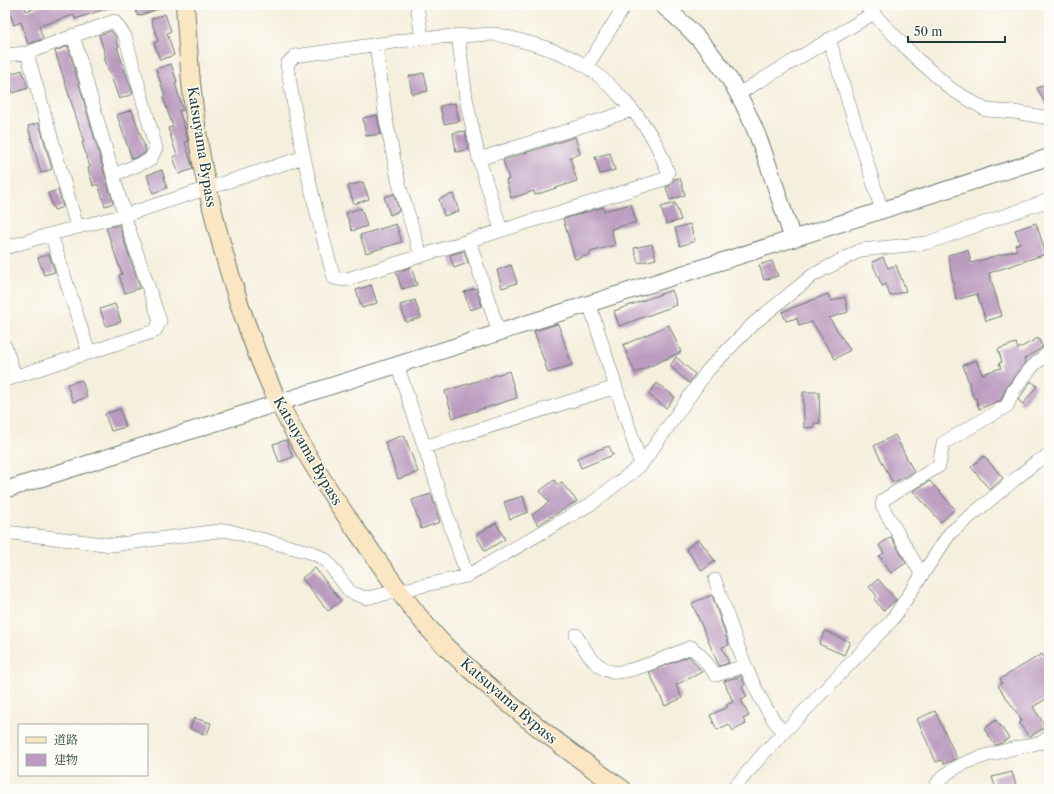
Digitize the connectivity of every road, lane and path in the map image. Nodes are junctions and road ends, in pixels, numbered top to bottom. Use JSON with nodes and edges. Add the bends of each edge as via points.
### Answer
{"nodes":[{"id":1,"x":185,"y":5,"type":"edge"},
{"id":2,"x":417,"y":5,"type":"edge"},
{"id":3,"x":625,"y":5,"type":"edge"},
{"id":4,"x":662,"y":5,"type":"edge"},
{"id":5,"x":870,"y":9,"type":"edge"},
{"id":6,"x":73,"y":35,"type":"junction"},
{"id":7,"x":458,"y":35,"type":"junction"},
{"id":8,"x":422,"y":38,"type":"junction"},
{"id":9,"x":829,"y":39,"type":"junction"},
{"id":10,"x":376,"y":44,"type":"junction"},
{"id":11,"x":27,"y":53,"type":"junction"},
{"id":12,"x":5,"y":55,"type":"edge"},
{"id":13,"x":587,"y":66,"type":"junction"},
{"id":14,"x":738,"y":94,"type":"junction"},
{"id":15,"x":632,"y":110,"type":"junction"},
{"id":16,"x":1049,"y":118,"type":"edge"},
{"id":17,"x":304,"y":157,"type":"junction"},
{"id":18,"x":1049,"y":157,"type":"edge"},
{"id":19,"x":479,"y":159,"type":"junction"},
{"id":20,"x":113,"y":175,"type":"junction"},
{"id":21,"x":207,"y":189,"type":"junction"},
{"id":22,"x":1049,"y":200,"type":"edge"},
{"id":23,"x":882,"y":211,"type":"junction"},
{"id":24,"x":125,"y":215,"type":"junction"},
{"id":25,"x":77,"y":227,"type":"junction"},
{"id":26,"x":501,"y":230,"type":"junction"},
{"id":27,"x":51,"y":234,"type":"junction"},
{"id":28,"x":793,"y":239,"type":"junction"},
{"id":29,"x":469,"y":240,"type":"junction"},
{"id":30,"x":5,"y":248,"type":"edge"},
{"id":31,"x":421,"y":256,"type":"junction"},
{"id":32,"x":589,"y":303,"type":"junction"},
{"id":33,"x":499,"y":333,"type":"junction"},
{"id":34,"x":5,"y":346,"type":"edge"},
{"id":35,"x":1049,"y":352,"type":"edge"},
{"id":36,"x":89,"y":353,"type":"junction"},
{"id":37,"x":397,"y":364,"type":"junction"},
{"id":38,"x":10,"y":378,"type":"edge"},
{"id":39,"x":616,"y":387,"type":"junction"},
{"id":40,"x":279,"y":403,"type":"junction"},
{"id":41,"x":424,"y":447,"type":"junction"},
{"id":42,"x":1049,"y":456,"type":"edge"},
{"id":43,"x":641,"y":465,"type":"junction"},
{"id":44,"x":6,"y":487,"type":"edge"},
{"id":45,"x":5,"y":532,"type":"edge"},
{"id":46,"x":922,"y":575,"type":"junction"},
{"id":47,"x":467,"y":576,"type":"junction"},
{"id":48,"x":715,"y":580,"type":"dead end"},
{"id":49,"x":399,"y":591,"type":"junction"},
{"id":50,"x":576,"y":635,"type":"dead end"},
{"id":51,"x":746,"y":666,"type":"junction"},
{"id":52,"x":783,"y":733,"type":"junction"},
{"id":53,"x":1049,"y":737,"type":"edge"},
{"id":54,"x":622,"y":789,"type":"edge"},
{"id":55,"x":734,"y":789,"type":"edge"},
{"id":56,"x":934,"y":789,"type":"edge"}],
"edges":[{"from":1,"to":21,"type":"main road","name":"Katsuyama Bypass","via":[[195,120]]},
{"from":2,"to":8,"type":"street"},
{"from":3,"to":13,"type":"street"},
{"from":4,"to":14,"type":"street","via":[[682,21],[712,56]]},
{"from":5,"to":9,"type":"street"},
{"from":5,"to":16,"type":"street","via":[[916,58],[951,89],[986,110]]},
{"from":6,"to":11,"type":"street"},
{"from":6,"to":20,"type":"street"},
{"from":6,"to":20,"type":"street","via":[[114,21],[125,36],[156,148],[150,160]]},
{"from":7,"to":8,"type":"street"},
{"from":7,"to":13,"type":"street","via":[[495,34],[528,42]]},
{"from":7,"to":19,"type":"street","via":[[466,98]]},
{"from":8,"to":10,"type":"street"},
{"from":9,"to":14,"type":"street"},
{"from":9,"to":23,"type":"street"},
{"from":10,"to":17,"type":"street","via":[[295,56],[287,64]]},
{"from":10,"to":31,"type":"street","via":[[386,120],[399,184]]},
{"from":11,"to":12,"type":"street"},
{"from":11,"to":25,"type":"street"},
{"from":13,"to":15,"type":"street"},
{"from":14,"to":28,"type":"street","via":[[761,144]]},
{"from":15,"to":19,"type":"street"},
{"from":15,"to":26,"type":"street","via":[[656,143],[668,172],[665,178]]},
{"from":17,"to":21,"type":"street"},
{"from":17,"to":31,"type":"street","via":[[317,220],[334,278],[344,280]]},
{"from":18,"to":23,"type":"street"},
{"from":19,"to":26,"type":"street"},
{"from":20,"to":24,"type":"street"},
{"from":21,"to":24,"type":"street"},
{"from":21,"to":40,"type":"main road","name":"Katsuyama Bypass","via":[[251,338]]},
{"from":22,"to":43,"type":"street","via":[[927,243],[861,250],[813,275],[753,324],[708,370]]},
{"from":23,"to":28,"type":"street"},
{"from":24,"to":25,"type":"street"},
{"from":24,"to":36,"type":"street","via":[[160,321],[155,331]]},
{"from":25,"to":27,"type":"street"},
{"from":26,"to":29,"type":"street"},
{"from":27,"to":30,"type":"street"},
{"from":27,"to":36,"type":"street"},
{"from":28,"to":32,"type":"street"},
{"from":29,"to":31,"type":"street"},
{"from":29,"to":33,"type":"street"},
{"from":32,"to":33,"type":"street"},
{"from":32,"to":39,"type":"street"},
{"from":33,"to":37,"type":"street"},
{"from":34,"to":38,"type":"street"},
{"from":35,"to":46,"type":"street","via":[[1032,367],[1013,391],[1007,406],[943,443],[938,466],[883,500],[882,506]]},
{"from":36,"to":38,"type":"street"},
{"from":37,"to":40,"type":"street"},
{"from":37,"to":41,"type":"street"},
{"from":39,"to":41,"type":"street"},
{"from":39,"to":43,"type":"street"},
{"from":40,"to":44,"type":"street"},
{"from":40,"to":49,"type":"main road","name":"Katsuyama Bypass","via":[[350,523]]},
{"from":41,"to":47,"type":"street"},
{"from":42,"to":46,"type":"street","via":[[1036,462],[950,533]]},
{"from":43,"to":47,"type":"street","via":[[591,504]]},
{"from":45,"to":49,"type":"street","via":[[112,545],[226,530],[313,553],[326,560],[350,592],[366,598]]},
{"from":46,"to":52,"type":"street","via":[[892,620]]},
{"from":47,"to":49,"type":"street"},
{"from":48,"to":51,"type":"street"},
{"from":49,"to":54,"type":"main road","name":"Katsuyama Bypass","via":[[446,646],[496,691],[572,754]]},
{"from":50,"to":51,"type":"street","via":[[584,650],[598,664],[612,672],[649,664],[690,647],[716,675]]},
{"from":51,"to":52,"type":"street","via":[[769,715]]},
{"from":52,"to":55,"type":"street"},
{"from":53,"to":56,"type":"street","via":[[1042,742],[965,762],[938,779]]}]}
